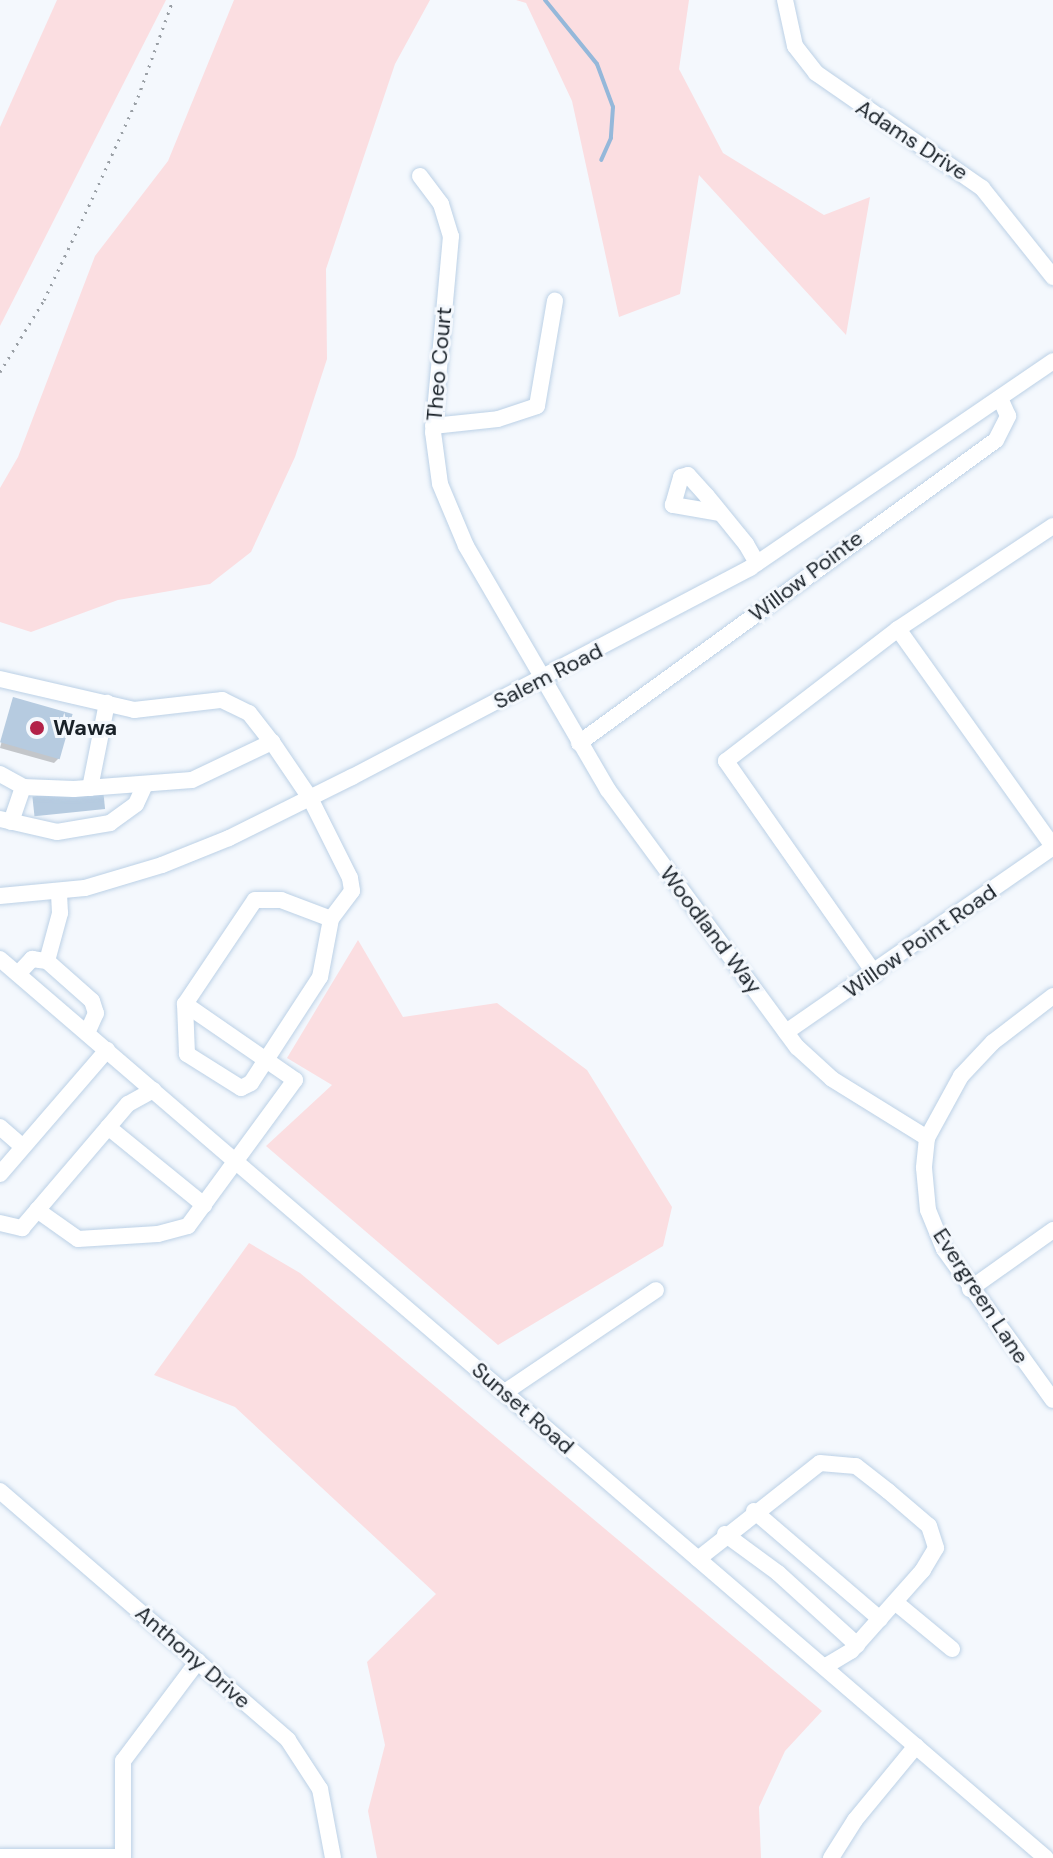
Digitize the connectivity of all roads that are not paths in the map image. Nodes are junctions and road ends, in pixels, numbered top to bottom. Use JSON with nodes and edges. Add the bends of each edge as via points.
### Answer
{"nodes":[{"id":1,"x":785,"y":0,"type":"edge"},
{"id":2,"x":420,"y":176,"type":"dead end"},
{"id":3,"x":1053,"y":277,"type":"edge"},
{"id":4,"x":555,"y":301,"type":"dead end"},
{"id":5,"x":1053,"y":361,"type":"edge"},
{"id":6,"x":1000,"y":398,"type":"junction"},
{"id":7,"x":433,"y":426,"type":"junction"},
{"id":8,"x":720,"y":513,"type":"dead end"},
{"id":9,"x":1053,"y":526,"type":"edge"},
{"id":10,"x":757,"y":563,"type":"junction"},
{"id":11,"x":898,"y":629,"type":"junction"},
{"id":12,"x":545,"y":676,"type":"junction"},
{"id":13,"x":0,"y":679,"type":"edge"},
{"id":14,"x":107,"y":703,"type":"junction"},
{"id":15,"x":272,"y":742,"type":"junction"},
{"id":16,"x":579,"y":743,"type":"junction"},
{"id":17,"x":0,"y":774,"type":"edge"},
{"id":18,"x":145,"y":785,"type":"junction"},
{"id":19,"x":23,"y":787,"type":"junction"},
{"id":20,"x":90,"y":788,"type":"junction"},
{"id":21,"x":310,"y":798,"type":"junction"},
{"id":22,"x":6,"y":820,"type":"edge"},
{"id":23,"x":1053,"y":847,"type":"edge"},
{"id":24,"x":59,"y":891,"type":"junction"},
{"id":25,"x":0,"y":896,"type":"edge"},
{"id":26,"x":331,"y":919,"type":"junction"},
{"id":27,"x":47,"y":961,"type":"junction"},
{"id":28,"x":1,"y":962,"type":"edge"},
{"id":29,"x":18,"y":974,"type":"junction"},
{"id":30,"x":875,"y":974,"type":"junction"},
{"id":31,"x":1053,"y":996,"type":"edge"},
{"id":32,"x":185,"y":1004,"type":"junction"},
{"id":33,"x":786,"y":1032,"type":"junction"},
{"id":34,"x":87,"y":1033,"type":"junction"},
{"id":35,"x":107,"y":1050,"type":"junction"},
{"id":36,"x":267,"y":1061,"type":"junction"},
{"id":37,"x":153,"y":1090,"type":"junction"},
{"id":38,"x":0,"y":1127,"type":"edge"},
{"id":39,"x":108,"y":1127,"type":"junction"},
{"id":40,"x":927,"y":1138,"type":"junction"},
{"id":41,"x":23,"y":1147,"type":"junction"},
{"id":42,"x":238,"y":1163,"type":"junction"},
{"id":43,"x":0,"y":1174,"type":"edge"},
{"id":44,"x":204,"y":1205,"type":"junction"},
{"id":45,"x":37,"y":1210,"type":"junction"},
{"id":46,"x":0,"y":1223,"type":"edge"},
{"id":47,"x":1053,"y":1230,"type":"edge"},
{"id":48,"x":970,"y":1289,"type":"junction"},
{"id":49,"x":656,"y":1290,"type":"dead end"},
{"id":50,"x":505,"y":1392,"type":"junction"},
{"id":51,"x":1053,"y":1400,"type":"edge"},
{"id":52,"x":0,"y":1491,"type":"edge"},
{"id":53,"x":754,"y":1511,"type":"junction"},
{"id":54,"x":725,"y":1534,"type":"junction"},
{"id":55,"x":698,"y":1559,"type":"junction"},
{"id":56,"x":895,"y":1602,"type":"junction"},
{"id":57,"x":880,"y":1619,"type":"junction"},
{"id":58,"x":857,"y":1645,"type":"junction"},
{"id":59,"x":952,"y":1649,"type":"dead end"},
{"id":60,"x":198,"y":1661,"type":"junction"},
{"id":61,"x":824,"y":1667,"type":"junction"},
{"id":62,"x":916,"y":1746,"type":"junction"},
{"id":63,"x":0,"y":1857,"type":"edge"},
{"id":64,"x":123,"y":1858,"type":"edge"},
{"id":65,"x":333,"y":1858,"type":"edge"},
{"id":66,"x":831,"y":1858,"type":"edge"},
{"id":67,"x":1046,"y":1858,"type":"edge"}],
"edges":[{"from":1,"to":3,"type":"street","name":"Adams Drive","via":[[795,46],[816,73],[982,188]]},
{"from":2,"to":7,"type":"street","name":"Theo Court","via":[[441,204],[451,236]]},
{"from":4,"to":7,"type":"street","via":[[537,406],[498,419]]},
{"from":5,"to":6,"type":"street","name":"Salem Road"},
{"from":6,"to":10,"type":"street","name":"Salem Road"},
{"from":6,"to":16,"type":"street","name":"Willow Pointe","via":[[1008,416],[996,440]]},
{"from":7,"to":12,"type":"street","name":"Theo Court","via":[[445,501],[493,596]]},
{"from":8,"to":10,"type":"street"},
{"from":9,"to":11,"type":"street"},
{"from":10,"to":12,"type":"street","name":"Salem Road"},
{"from":11,"to":23,"type":"street"},
{"from":11,"to":30,"type":"street","via":[[726,761]]},
{"from":12,"to":16,"type":"street","name":"Woodland Way"},
{"from":12,"to":21,"type":"street","name":"Salem Road"},
{"from":13,"to":14,"type":"street"},
{"from":14,"to":15,"type":"street","via":[[134,710],[222,700],[249,713]]},
{"from":14,"to":20,"type":"street"},
{"from":15,"to":18,"type":"street","via":[[192,780]]},
{"from":15,"to":21,"type":"street"},
{"from":16,"to":33,"type":"street","name":"Woodland Way"},
{"from":17,"to":19,"type":"street"},
{"from":18,"to":20,"type":"street"},
{"from":18,"to":22,"type":"street","via":[[136,804],[110,823],[57,832]]},
{"from":19,"to":20,"type":"street"},
{"from":19,"to":22,"type":"street"},
{"from":21,"to":24,"type":"street","name":"Salem Road","via":[[206,849],[103,884]]},
{"from":21,"to":26,"type":"street","via":[[353,885]]},
{"from":23,"to":30,"type":"street","name":"Willow Point Road"},
{"from":24,"to":25,"type":"street","name":"Salem Road"},
{"from":24,"to":27,"type":"street","via":[[60,913]]},
{"from":26,"to":32,"type":"street","via":[[281,900],[255,900]]},
{"from":26,"to":36,"type":"street","via":[[320,977]]},
{"from":27,"to":29,"type":"street","via":[[32,959]]},
{"from":27,"to":34,"type":"street","via":[[92,1001],[96,1013]]},
{"from":28,"to":29,"type":"street","name":"Sunset Road"},
{"from":29,"to":34,"type":"street","name":"Sunset Road"},
{"from":30,"to":33,"type":"street","name":"Willow Point Road"},
{"from":31,"to":40,"type":"street","via":[[970,1065]]},
{"from":32,"to":36,"type":"street"},
{"from":32,"to":36,"type":"street","via":[[187,1054],[241,1088]]},
{"from":33,"to":40,"type":"street","name":"Woodland Way","via":[[832,1079]]},
{"from":34,"to":35,"type":"street","name":"Sunset Road"},
{"from":35,"to":37,"type":"street","name":"Sunset Road"},
{"from":35,"to":41,"type":"street"},
{"from":36,"to":42,"type":"street","via":[[295,1080]]},
{"from":37,"to":39,"type":"street","via":[[128,1104]]},
{"from":37,"to":42,"type":"street","name":"Sunset Road"},
{"from":38,"to":41,"type":"street"},
{"from":39,"to":44,"type":"street"},
{"from":39,"to":45,"type":"street"},
{"from":40,"to":48,"type":"street","name":"Evergreen Lane","via":[[928,1210],[937,1237]]},
{"from":41,"to":43,"type":"street"},
{"from":42,"to":44,"type":"street"},
{"from":42,"to":50,"type":"street","name":"Sunset Road"},
{"from":44,"to":45,"type":"street","via":[[188,1226],[158,1234],[78,1239]]},
{"from":45,"to":46,"type":"street","via":[[22,1228]]},
{"from":47,"to":48,"type":"street"},
{"from":48,"to":51,"type":"street","name":"Evergreen Lane"},
{"from":49,"to":50,"type":"street"},
{"from":50,"to":55,"type":"street","name":"Sunset Road"},
{"from":52,"to":60,"type":"street","name":"Anthony Drive"},
{"from":53,"to":54,"type":"street"},
{"from":53,"to":56,"type":"street","via":[[820,1463],[856,1466],[929,1526],[936,1548]]},
{"from":53,"to":57,"type":"street"},
{"from":54,"to":55,"type":"street"},
{"from":54,"to":58,"type":"street","via":[[778,1573]]},
{"from":55,"to":61,"type":"street","name":"Sunset Road"},
{"from":56,"to":57,"type":"street"},
{"from":56,"to":59,"type":"street"},
{"from":57,"to":58,"type":"street"},
{"from":58,"to":61,"type":"street"},
{"from":60,"to":64,"type":"street","via":[[123,1761]]},
{"from":60,"to":65,"type":"street","name":"Anthony Drive","via":[[303,1759],[324,1800]]},
{"from":61,"to":62,"type":"street","name":"Sunset Road"},
{"from":62,"to":66,"type":"street"},
{"from":62,"to":67,"type":"street","name":"Sunset Road"},
{"from":63,"to":64,"type":"street"}]}
